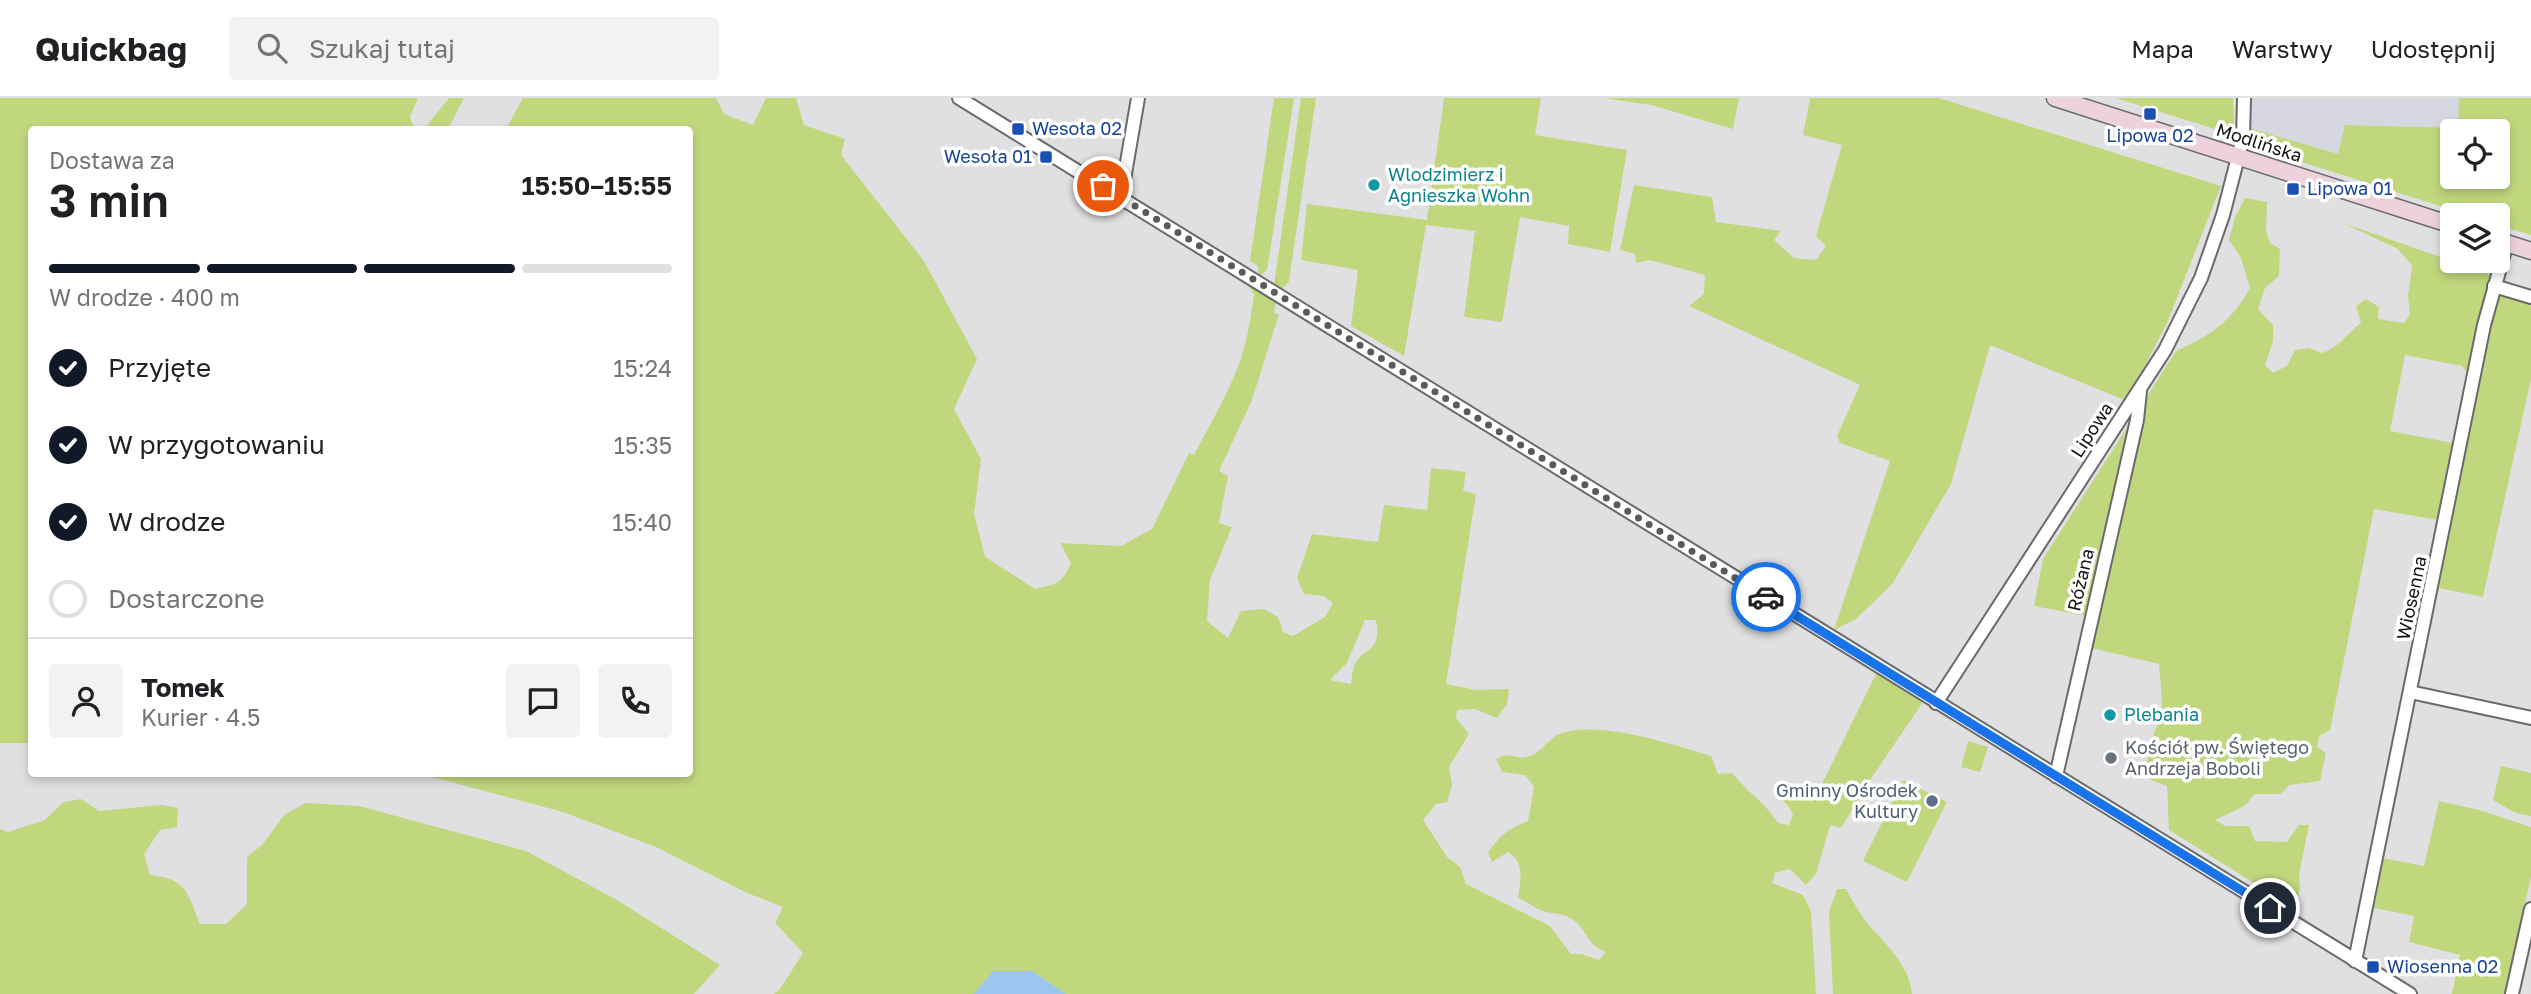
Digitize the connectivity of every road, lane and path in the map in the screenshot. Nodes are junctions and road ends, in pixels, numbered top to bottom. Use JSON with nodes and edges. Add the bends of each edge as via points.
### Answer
{"nodes":[{"id":1,"x":959,"y":98,"type":"edge"},
{"id":2,"x":1138,"y":98,"type":"edge"},
{"id":3,"x":2055,"y":98,"type":"edge"},
{"id":4,"x":2244,"y":98,"type":"edge"},
{"id":5,"x":2239,"y":157,"type":"junction"},
{"id":6,"x":1121,"y":197,"type":"junction"},
{"id":7,"x":2440,"y":221,"type":"edge"},
{"id":8,"x":2510,"y":244,"type":"edge"},
{"id":9,"x":2531,"y":251,"type":"edge"},
{"id":10,"x":2496,"y":273,"type":"edge"},
{"id":11,"x":2494,"y":286,"type":"junction"},
{"id":12,"x":2531,"y":296,"type":"edge"},
{"id":13,"x":2140,"y":391,"type":"junction"},
{"id":14,"x":2410,"y":692,"type":"junction"},
{"id":15,"x":1936,"y":703,"type":"junction"},
{"id":16,"x":2531,"y":718,"type":"edge"},
{"id":17,"x":2056,"y":776,"type":"junction"},
{"id":18,"x":2531,"y":909,"type":"edge"},
{"id":19,"x":2355,"y":961,"type":"junction"},
{"id":20,"x":2410,"y":994,"type":"edge"},
{"id":21,"x":2512,"y":994,"type":"edge"}],
"edges":[{"from":1,"to":6,"type":"street"},
{"from":2,"to":6,"type":"street"},
{"from":3,"to":5,"type":"main road","name":"Modlińska"},
{"from":4,"to":5,"type":"street","name":"Lipowa"},
{"from":5,"to":7,"type":"main road","name":"Modlińska"},
{"from":5,"to":13,"type":"street","name":"Lipowa","via":[[2201,278]]},
{"from":6,"to":15,"type":"street"},
{"from":8,"to":9,"type":"main road"},
{"from":10,"to":11,"type":"street","name":"Wiosenna"},
{"from":11,"to":12,"type":"street"},
{"from":11,"to":14,"type":"street","name":"Wiosenna"},
{"from":13,"to":15,"type":"street","name":"Lipowa"},
{"from":13,"to":17,"type":"street","name":"Różana"},
{"from":14,"to":16,"type":"street"},
{"from":14,"to":19,"type":"street","name":"Wiosenna"},
{"from":15,"to":17,"type":"street"},
{"from":17,"to":19,"type":"street"},
{"from":18,"to":21,"type":"street"},
{"from":19,"to":20,"type":"street"}]}
